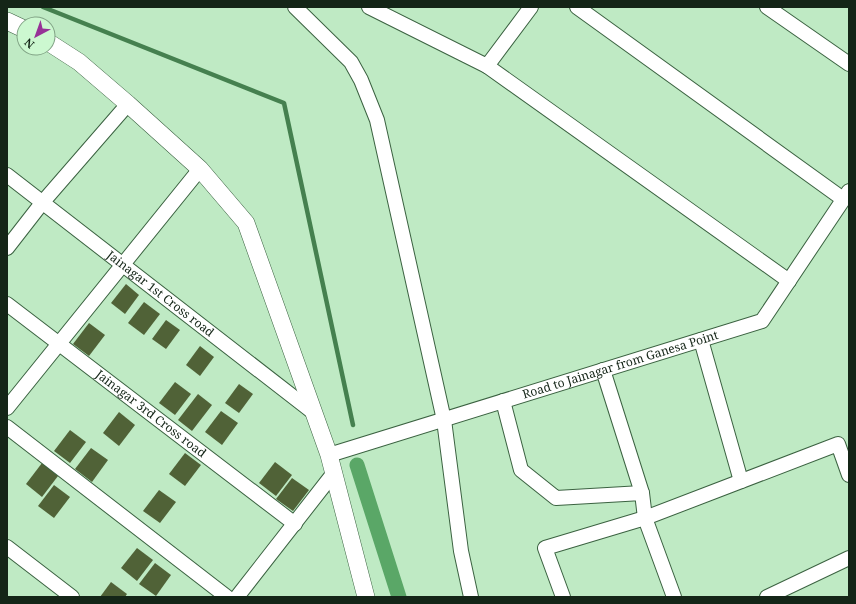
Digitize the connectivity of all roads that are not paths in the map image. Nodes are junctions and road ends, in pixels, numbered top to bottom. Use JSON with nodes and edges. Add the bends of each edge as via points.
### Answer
{"nodes":[{"id":1,"x":295,"y":7,"type":"edge"},
{"id":2,"x":369,"y":7,"type":"edge"},
{"id":3,"x":532,"y":7,"type":"edge"},
{"id":4,"x":577,"y":7,"type":"edge"},
{"id":5,"x":767,"y":7,"type":"edge"},
{"id":6,"x":56,"y":47,"type":"edge"},
{"id":7,"x":849,"y":64,"type":"edge"},
{"id":8,"x":487,"y":66,"type":"junction"},
{"id":9,"x":128,"y":104,"type":"junction"},
{"id":10,"x":200,"y":169,"type":"junction"},
{"id":11,"x":7,"y":175,"type":"edge"},
{"id":12,"x":846,"y":195,"type":"edge"},
{"id":13,"x":42,"y":203,"type":"junction"},
{"id":14,"x":7,"y":248,"type":"edge"},
{"id":15,"x":123,"y":264,"type":"junction"},
{"id":16,"x":789,"y":281,"type":"junction"},
{"id":17,"x":7,"y":304,"type":"edge"},
{"id":18,"x":701,"y":340,"type":"junction"},
{"id":19,"x":59,"y":343,"type":"junction"},
{"id":20,"x":603,"y":370,"type":"junction"},
{"id":21,"x":502,"y":401,"type":"junction"},
{"id":22,"x":7,"y":408,"type":"edge"},
{"id":23,"x":314,"y":413,"type":"junction"},
{"id":24,"x":444,"y":420,"type":"junction"},
{"id":25,"x":7,"y":426,"type":"edge"},
{"id":26,"x":329,"y":455,"type":"junction"},
{"id":27,"x":333,"y":474,"type":"junction"},
{"id":28,"x":849,"y":475,"type":"edge"},
{"id":29,"x":741,"y":481,"type":"junction"},
{"id":30,"x":642,"y":493,"type":"junction"},
{"id":31,"x":645,"y":518,"type":"junction"},
{"id":32,"x":295,"y":524,"type":"junction"},
{"id":33,"x":7,"y":548,"type":"edge"},
{"id":34,"x":849,"y":558,"type":"edge"},
{"id":35,"x":72,"y":597,"type":"edge"},
{"id":36,"x":227,"y":597,"type":"edge"},
{"id":37,"x":237,"y":597,"type":"edge"},
{"id":38,"x":366,"y":597,"type":"edge"},
{"id":39,"x":471,"y":597,"type":"edge"},
{"id":40,"x":562,"y":597,"type":"edge"},
{"id":41,"x":674,"y":597,"type":"edge"},
{"id":42,"x":767,"y":597,"type":"edge"}],
"edges":[{"from":1,"to":24,"type":"street","via":[[351,62],[377,120]]},
{"from":2,"to":8,"type":"street"},
{"from":3,"to":8,"type":"street"},
{"from":4,"to":12,"type":"street"},
{"from":5,"to":7,"type":"street"},
{"from":6,"to":9,"type":"street","via":[[79,62]]},
{"from":8,"to":16,"type":"street"},
{"from":9,"to":10,"type":"street"},
{"from":9,"to":13,"type":"street"},
{"from":10,"to":15,"type":"street"},
{"from":10,"to":23,"type":"street","via":[[246,223]]},
{"from":11,"to":13,"type":"street","name":"Jainagar 1st Cross road"},
{"from":12,"to":16,"type":"street","name":"Road to Jainagar from Ganesa Point"},
{"from":13,"to":14,"type":"street"},
{"from":13,"to":15,"type":"street","name":"Jainagar 1st Cross road"},
{"from":15,"to":19,"type":"street"},
{"from":15,"to":23,"type":"street","name":"Jainagar 1st Cross road"},
{"from":16,"to":18,"type":"street","name":"Road to Jainagar from Ganesa Point","via":[[762,321]]},
{"from":17,"to":19,"type":"street","name":"Jainagar 3rd Cross road"},
{"from":18,"to":20,"type":"street","name":"Road to Jainagar from Ganesa Point"},
{"from":18,"to":29,"type":"street"},
{"from":19,"to":22,"type":"street"},
{"from":19,"to":32,"type":"street","name":"Jainagar 3rd Cross road"},
{"from":20,"to":21,"type":"street","name":"Road to Jainagar from Ganesa Point"},
{"from":20,"to":30,"type":"street"},
{"from":21,"to":24,"type":"street","name":"Road to Jainagar from Ganesa Point"},
{"from":21,"to":30,"type":"street","via":[[521,470],[556,498]]},
{"from":23,"to":26,"type":"street"},
{"from":24,"to":26,"type":"street","name":"Road to Jainagar from Ganesa Point"},
{"from":24,"to":39,"type":"street","via":[[461,551]]},
{"from":25,"to":36,"type":"street"},
{"from":26,"to":27,"type":"street"},
{"from":27,"to":32,"type":"street"},
{"from":27,"to":38,"type":"street"},
{"from":28,"to":29,"type":"street","via":[[838,444]]},
{"from":29,"to":31,"type":"street"},
{"from":30,"to":31,"type":"street"},
{"from":31,"to":40,"type":"street","via":[[545,548]]},
{"from":31,"to":41,"type":"street"},
{"from":32,"to":37,"type":"street"},
{"from":33,"to":35,"type":"street"},
{"from":34,"to":42,"type":"street"}]}
